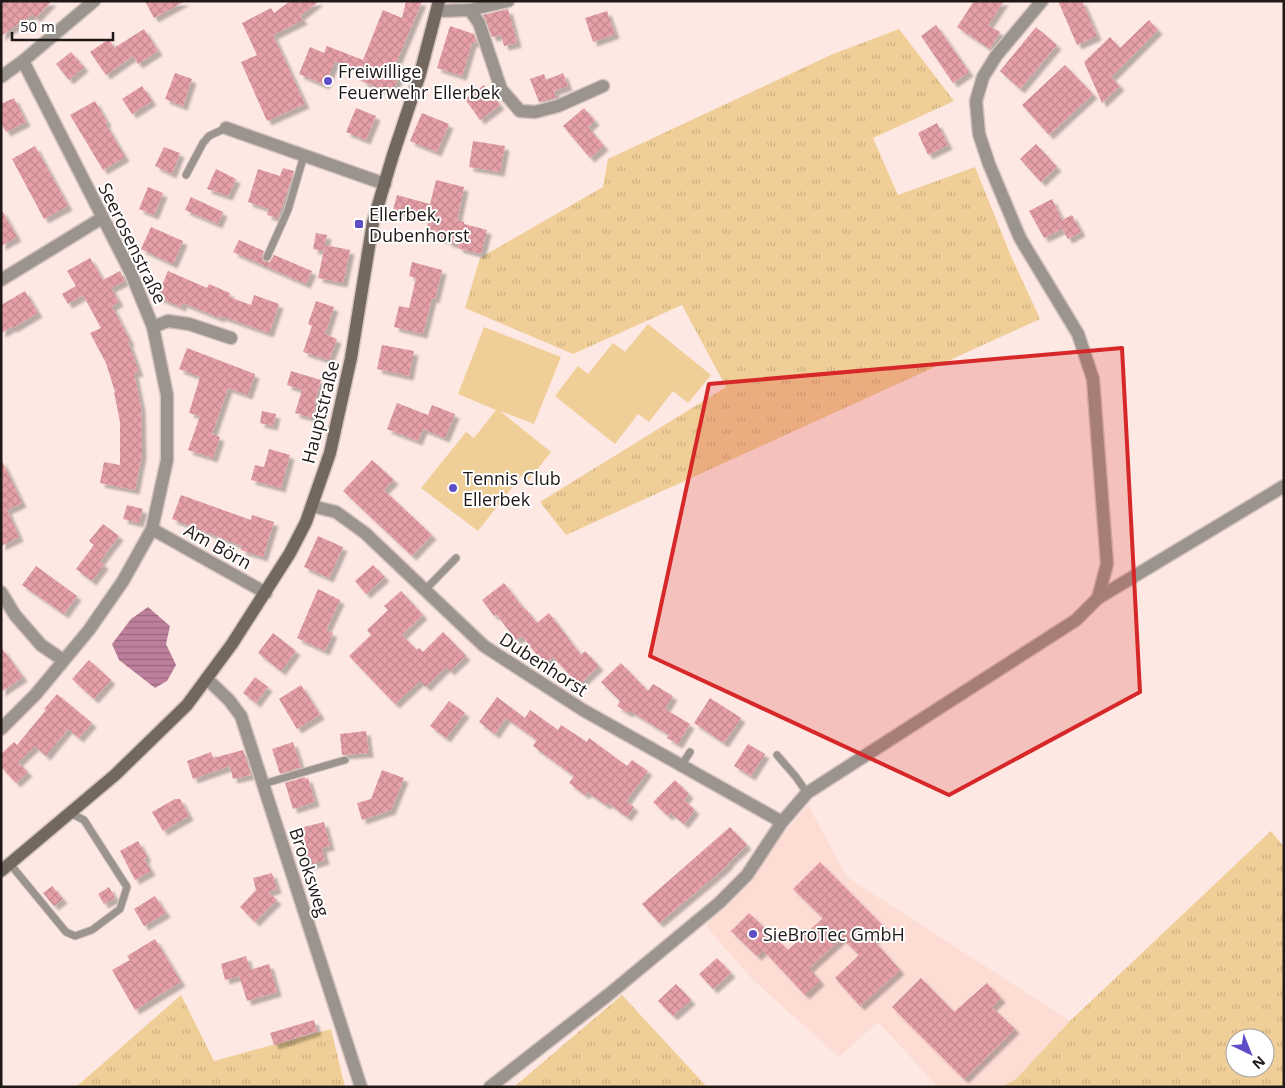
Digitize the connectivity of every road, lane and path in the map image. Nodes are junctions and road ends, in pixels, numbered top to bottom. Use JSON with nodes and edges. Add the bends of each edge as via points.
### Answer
{"nodes":[{"id":1,"x":94,"y":1,"type":"edge"},
{"id":2,"x":508,"y":1,"type":"edge"},
{"id":3,"x":1042,"y":1,"type":"edge"},
{"id":4,"x":438,"y":6,"type":"edge"},
{"id":5,"x":470,"y":10,"type":"junction"},
{"id":6,"x":23,"y":61,"type":"junction"},
{"id":7,"x":1,"y":77,"type":"edge"},
{"id":8,"x":602,"y":86,"type":"dead end"},
{"id":9,"x":226,"y":128,"type":"joint"},
{"id":10,"x":304,"y":155,"type":"junction"},
{"id":11,"x":186,"y":176,"type":"dead end"},
{"id":12,"x":384,"y":184,"type":"junction"},
{"id":13,"x":102,"y":218,"type":"junction"},
{"id":14,"x":267,"y":257,"type":"dead end"},
{"id":15,"x":1,"y":280,"type":"edge"},
{"id":16,"x":153,"y":327,"type":"junction"},
{"id":17,"x":231,"y":338,"type":"dead end"},
{"id":18,"x":1284,"y":486,"type":"edge"},
{"id":19,"x":312,"y":506,"type":"junction"},
{"id":20,"x":152,"y":529,"type":"junction"},
{"id":21,"x":456,"y":558,"type":"dead end"},
{"id":22,"x":425,"y":590,"type":"junction"},
{"id":23,"x":1,"y":592,"type":"edge"},
{"id":24,"x":266,"y":592,"type":"junction"},
{"id":25,"x":1098,"y":598,"type":"junction"},
{"id":26,"x":63,"y":660,"type":"junction"},
{"id":27,"x":206,"y":679,"type":"junction"},
{"id":28,"x":1,"y":728,"type":"edge"},
{"id":29,"x":690,"y":752,"type":"dead end"},
{"id":30,"x":777,"y":755,"type":"dead end"},
{"id":31,"x":345,"y":760,"type":"dead end"},
{"id":32,"x":681,"y":766,"type":"junction"},
{"id":33,"x":263,"y":784,"type":"junction"},
{"id":34,"x":807,"y":793,"type":"junction"},
{"id":35,"x":70,"y":813,"type":"junction"},
{"id":36,"x":782,"y":822,"type":"junction"},
{"id":37,"x":6,"y":868,"type":"edge"},
{"id":38,"x":361,"y":1087,"type":"edge"},
{"id":39,"x":490,"y":1087,"type":"edge"}],
"edges":[{"from":1,"to":6,"type":"street"},
{"from":2,"to":5,"type":"street"},
{"from":3,"to":25,"type":"street","via":[[996,56],[983,77],[976,101],[979,134],[988,164],[1020,238],[1078,334],[1093,379],[1108,564]]},
{"from":4,"to":5,"type":"street"},
{"from":4,"to":12,"type":"main road","name":"Hauptstraße","via":[[420,74]]},
{"from":5,"to":8,"type":"street","via":[[479,23],[502,89],[520,111],[535,112],[558,106]]},
{"from":6,"to":7,"type":"street"},
{"from":6,"to":13,"type":"street","name":"Seerosenstraße"},
{"from":9,"to":10,"type":"street"},
{"from":9,"to":11,"type":"lane","via":[[209,136],[203,143]]},
{"from":10,"to":12,"type":"street"},
{"from":10,"to":14,"type":"lane","via":[[288,210]]},
{"from":12,"to":19,"type":"main road","name":"Hauptstraße","via":[[373,222],[352,358],[336,430]]},
{"from":13,"to":15,"type":"street"},
{"from":13,"to":16,"type":"street","name":"Seerosenstraße","via":[[131,273]]},
{"from":16,"to":17,"type":"street","via":[[168,321]]},
{"from":16,"to":20,"type":"street","name":"Seerosenstraße","via":[[167,395],[167,460]]},
{"from":18,"to":25,"type":"street"},
{"from":19,"to":22,"type":"street","name":"Dubenhorst","via":[[336,512],[357,527]]},
{"from":19,"to":24,"type":"main road","name":"Hauptstraße","via":[[290,553]]},
{"from":20,"to":24,"type":"street","name":"Am Börn"},
{"from":20,"to":26,"type":"street","name":"Seerosenstraße","via":[[123,581],[89,630]]},
{"from":21,"to":22,"type":"lane"},
{"from":22,"to":32,"type":"street","name":"Dubenhorst","via":[[484,646],[583,710]]},
{"from":23,"to":26,"type":"street","via":[[15,615],[41,645]]},
{"from":24,"to":27,"type":"main road","name":"Hauptstraße"},
{"from":25,"to":34,"type":"street","via":[[1076,620]]},
{"from":26,"to":28,"type":"street","name":"Seerosenstraße","via":[[36,694]]},
{"from":27,"to":33,"type":"street","name":"Brooksweg","via":[[242,716]]},
{"from":27,"to":35,"type":"main road","name":"Hauptstraße","via":[[181,710],[115,775]]},
{"from":29,"to":32,"type":"lane"},
{"from":30,"to":34,"type":"lane"},
{"from":31,"to":33,"type":"lane"},
{"from":32,"to":36,"type":"street","name":"Dubenhorst"},
{"from":33,"to":38,"type":"street","name":"Brooksweg"},
{"from":34,"to":36,"type":"street"},
{"from":35,"to":37,"type":"main road","name":"Hauptstraße"},
{"from":35,"to":37,"type":"lane","via":[[84,820],[127,887],[120,908],[92,930],[75,936],[66,932]]},
{"from":36,"to":39,"type":"street","via":[[747,875],[719,903]]}]}
